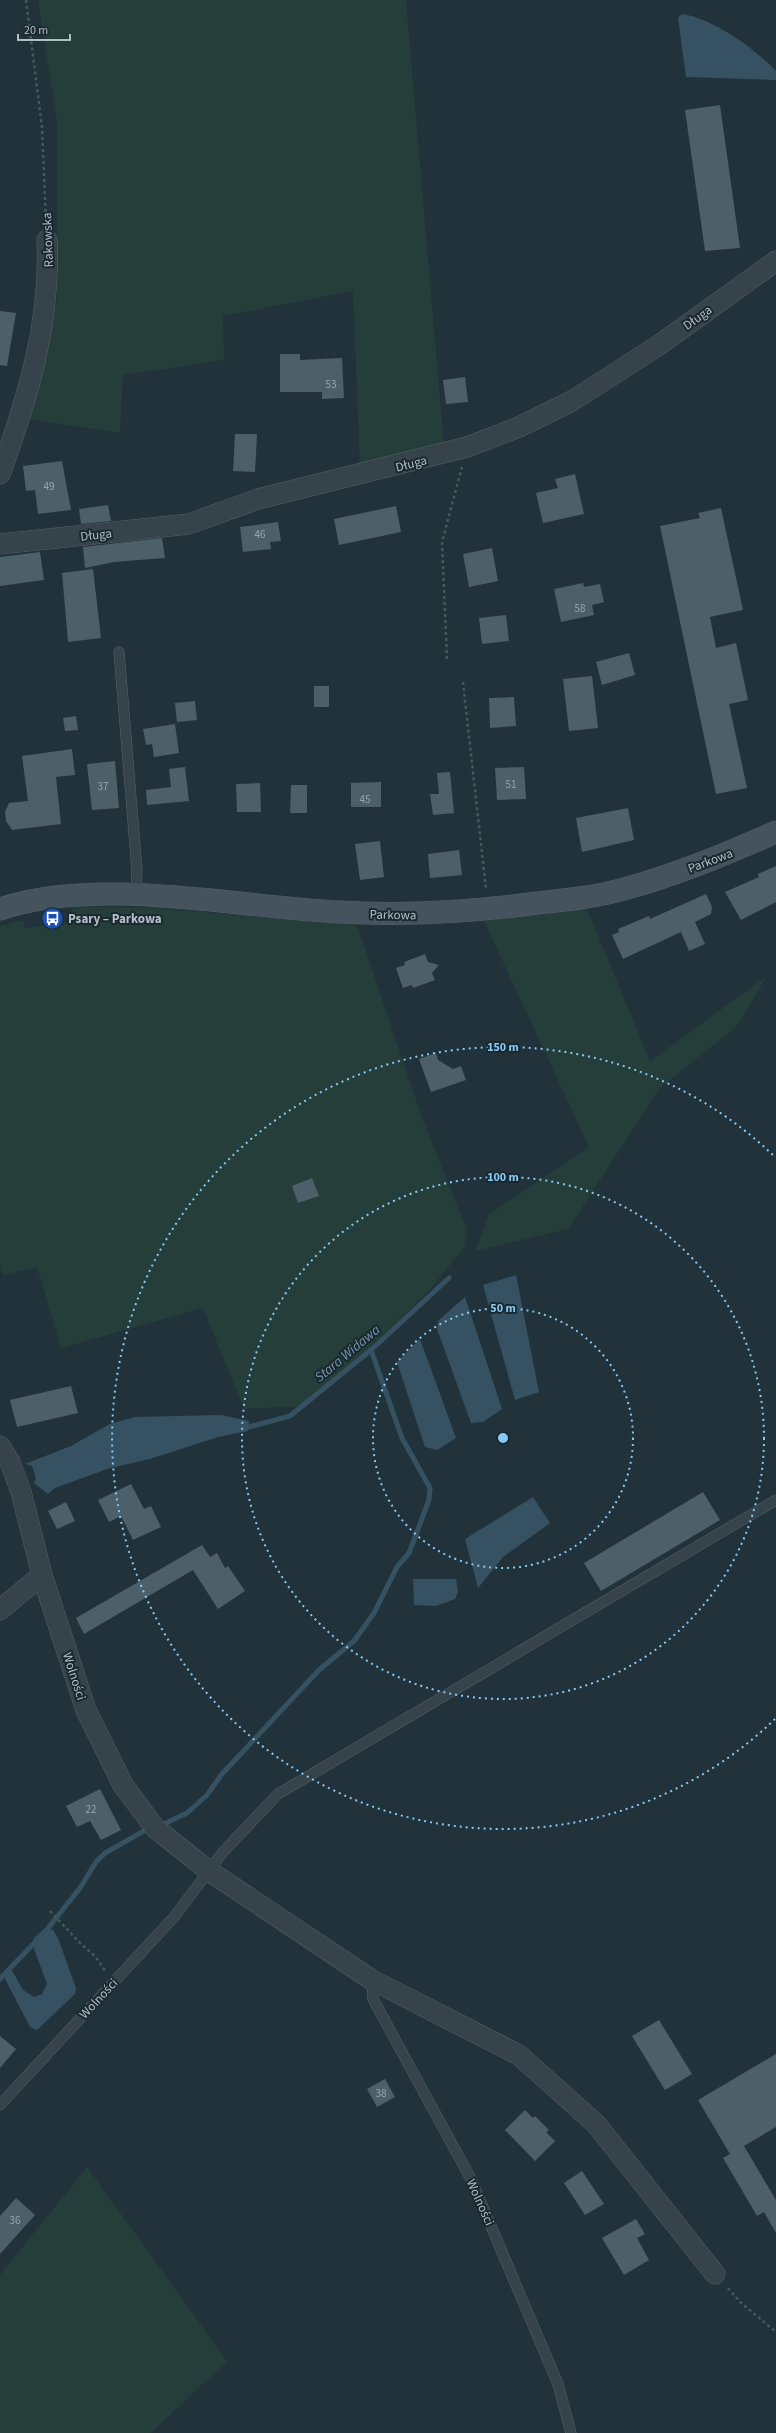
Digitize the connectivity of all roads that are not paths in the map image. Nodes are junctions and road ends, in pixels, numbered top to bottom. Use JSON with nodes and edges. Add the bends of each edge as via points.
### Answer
{"nodes":[{"id":1,"x":47,"y":240,"type":"road end"},
{"id":2,"x":776,"y":261,"type":"edge"},
{"id":3,"x":0,"y":474,"type":"edge"},
{"id":4,"x":0,"y":544,"type":"edge"},
{"id":5,"x":118,"y":652,"type":"dead end"},
{"id":6,"x":776,"y":832,"type":"edge"},
{"id":7,"x":136,"y":895,"type":"junction"},
{"id":8,"x":0,"y":909,"type":"edge"},
{"id":9,"x":0,"y":1446,"type":"edge"},
{"id":10,"x":776,"y":1500,"type":"edge"},
{"id":11,"x":42,"y":1574,"type":"junction"},
{"id":12,"x":0,"y":1610,"type":"edge"},
{"id":13,"x":209,"y":1871,"type":"junction"},
{"id":14,"x":372,"y":1980,"type":"junction"},
{"id":15,"x":0,"y":2105,"type":"edge"},
{"id":16,"x":716,"y":2274,"type":"road end"},
{"id":17,"x":570,"y":2433,"type":"edge"}],
"edges":[{"from":1,"to":3,"type":"street","name":"Rakowska","via":[[48,288],[38,354],[18,426]]},
{"from":2,"to":4,"type":"street","name":"Długa","via":[[659,345],[572,401],[519,428],[467,447],[258,499],[189,524]]},
{"from":5,"to":7,"type":"lane","via":[[137,870]]},
{"from":6,"to":7,"type":"street","name":"Parkowa","via":[[724,855],[622,890],[489,910],[406,915],[338,912]]},
{"from":7,"to":8,"type":"street","name":"Parkowa","via":[[43,898]]},
{"from":9,"to":11,"type":"street","name":"Wolności","via":[[10,1462],[21,1492]]},
{"from":10,"to":13,"type":"lane","via":[[278,1794],[223,1852]]},
{"from":11,"to":12,"type":"street"},
{"from":11,"to":13,"type":"street","name":"Wolności","via":[[86,1710],[123,1785],[155,1828]]},
{"from":13,"to":14,"type":"street","name":"Wolności"},
{"from":13,"to":15,"type":"lane","name":"Wolności","via":[[174,1917]]},
{"from":14,"to":16,"type":"street","name":"Wolności","via":[[519,2055],[596,2124]]},
{"from":14,"to":17,"type":"lane","name":"Wolności","via":[[373,1999],[471,2179],[558,2384]]}]}
